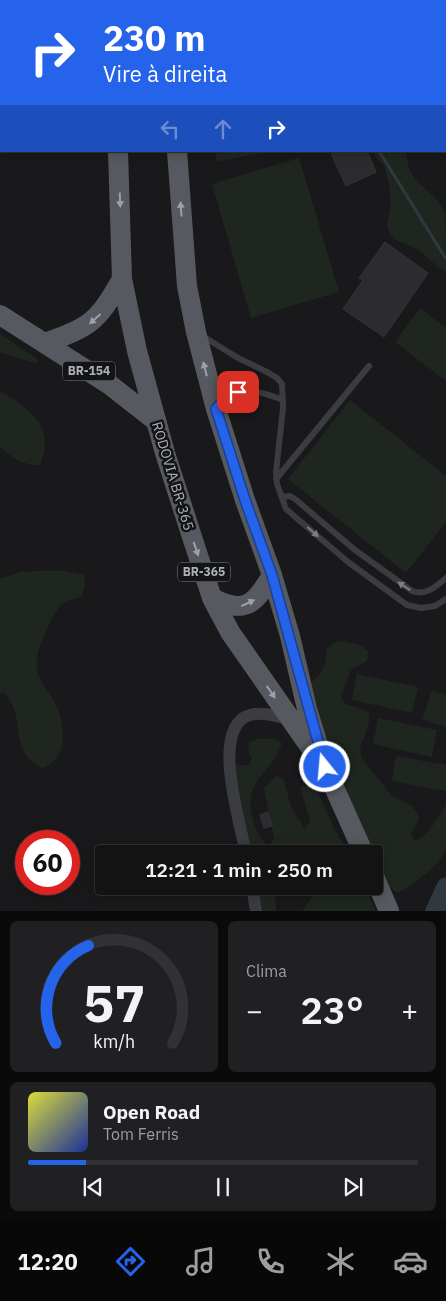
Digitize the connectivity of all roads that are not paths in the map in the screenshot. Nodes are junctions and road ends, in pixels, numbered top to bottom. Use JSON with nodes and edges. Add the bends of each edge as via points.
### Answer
{"nodes":[{"id":1,"x":118,"y":152,"type":"edge"},
{"id":2,"x":177,"y":152,"type":"edge"},
{"id":3,"x":122,"y":279,"type":"junction"},
{"id":4,"x":0,"y":315,"type":"edge"},
{"id":5,"x":196,"y":332,"type":"junction"},
{"id":6,"x":45,"y":342,"type":"junction"},
{"id":7,"x":369,"y":366,"type":"dead end"},
{"id":8,"x":283,"y":400,"type":"junction"},
{"id":9,"x":216,"y":409,"type":"junction"},
{"id":10,"x":156,"y":421,"type":"junction"},
{"id":11,"x":276,"y":479,"type":"junction"},
{"id":12,"x":282,"y":497,"type":"junction"},
{"id":13,"x":272,"y":575,"type":"junction"},
{"id":14,"x":446,"y":578,"type":"edge"},
{"id":15,"x":212,"y":598,"type":"junction"},
{"id":16,"x":446,"y":599,"type":"edge"},
{"id":17,"x":292,"y":720,"type":"junction"},
{"id":18,"x":325,"y":767,"type":"junction"},
{"id":19,"x":244,"y":845,"type":"edge"},
{"id":20,"x":360,"y":845,"type":"edge"},
{"id":21,"x":253,"y":895,"type":"edge"},
{"id":22,"x":382,"y":895,"type":"edge"},
{"id":23,"x":256,"y":911,"type":"edge"},
{"id":24,"x":389,"y":911,"type":"edge"}],
"edges":[{"from":1,"to":3,"type":"main road","name":"RODOVIA BR-365","number":"BR-365","one_way":true},
{"from":5,"to":2,"type":"main road","name":"RODOVIA BR-365","number":"BR-365","one_way":true,"via":[[187,286]]},
{"from":3,"to":6,"type":"main road","one_way":true,"via":[[96,319]]},
{"from":3,"to":10,"type":"main road","name":"RODOVIA BR-365","number":"BR-365"},
{"from":4,"to":6,"type":"main road","number":"BR-154"},
{"from":5,"to":8,"type":"lane","via":[[277,378],[282,384]]},
{"from":9,"to":5,"type":"main road","name":"RODOVIA BR-365","number":"BR-365","one_way":true},
{"from":6,"to":10,"type":"main road","number":"BR-154","via":[[110,385]]},
{"from":7,"to":11,"type":"lane"},
{"from":8,"to":9,"type":"lane","via":[[250,390],[229,396]]},
{"from":8,"to":11,"type":"lane"},
{"from":9,"to":13,"type":"main road","name":"RODOVIA BR-365","number":"BR-365"},
{"from":10,"to":15,"type":"main road","name":"RODOVIA BR-365","number":"BR-365","one_way":true},
{"from":11,"to":12,"type":"lane"},
{"from":14,"to":12,"type":"lane","one_way":true,"via":[[423,594],[412,592],[355,550],[295,499]]},
{"from":12,"to":16,"type":"lane","one_way":true,"via":[[286,509],[348,562],[407,605],[422,608],[435,606]]},
{"from":15,"to":13,"type":"main road","number":"BR-365","one_way":true,"via":[[229,606],[243,606],[257,597]]},
{"from":13,"to":18,"type":"main road","name":"RODOVIA BR-365","number":"BR-365"},
{"from":15,"to":17,"type":"main road","name":"RODOVIA BR-365","number":"BR-365","one_way":true,"via":[[230,632]]},
{"from":17,"to":18,"type":"main road","name":"RODOVIA BR-365","number":"BR-365"},
{"from":17,"to":19,"type":"street","via":[[253,714],[240,720],[232,732],[229,751],[233,795]]},
{"from":18,"to":20,"type":"main road","name":"RODOVIA BR-365","number":"BR-365"},
{"from":21,"to":23,"type":"street"},
{"from":22,"to":24,"type":"main road"}]}
